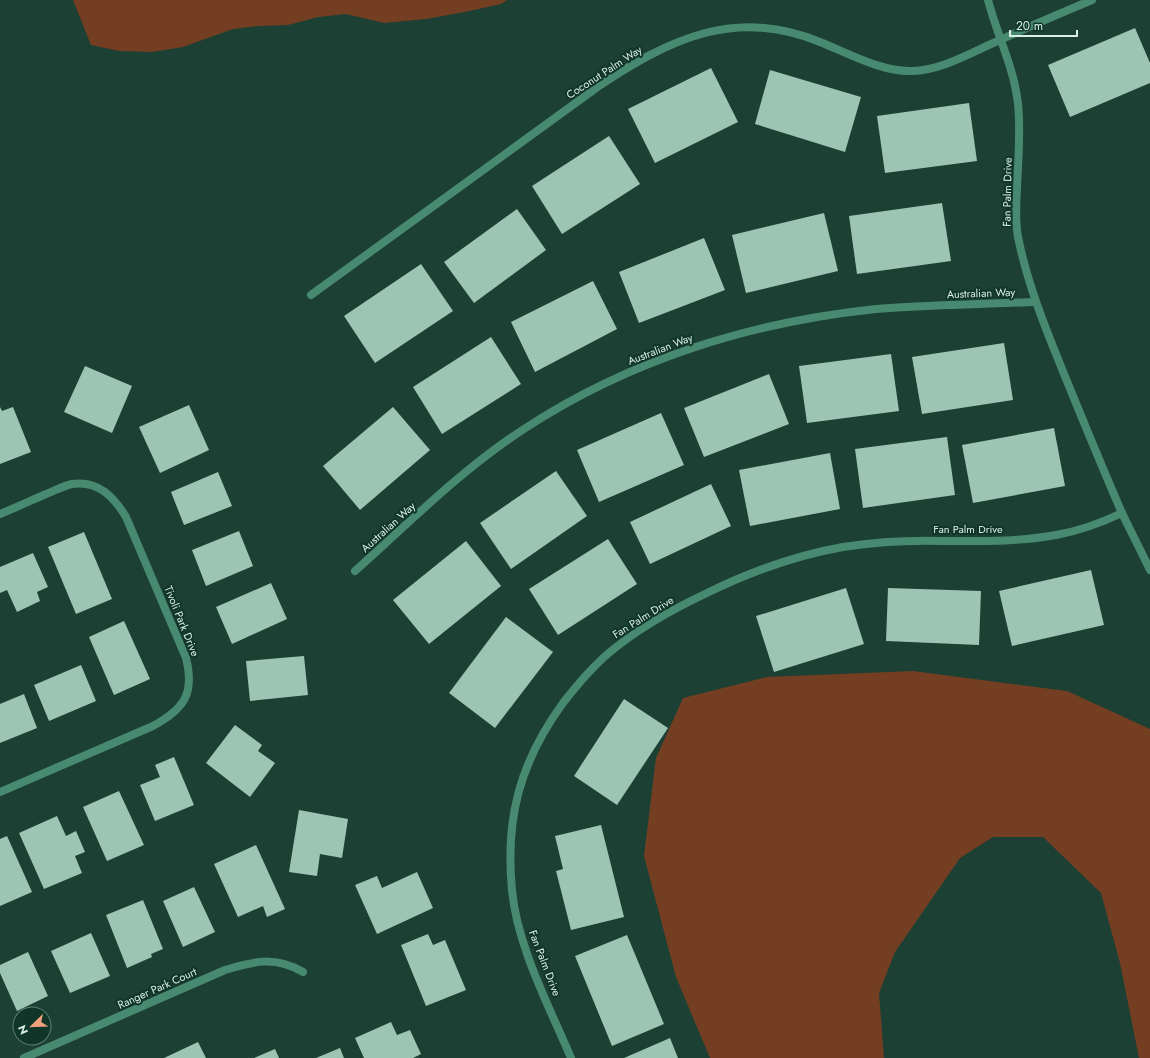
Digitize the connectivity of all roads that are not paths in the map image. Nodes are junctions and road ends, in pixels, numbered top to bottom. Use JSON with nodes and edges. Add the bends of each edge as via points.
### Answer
{"nodes":[{"id":1,"x":988,"y":0,"type":"edge"},
{"id":2,"x":1092,"y":0,"type":"edge"},
{"id":3,"x":1001,"y":39,"type":"junction"},
{"id":4,"x":310,"y":294,"type":"dead end"},
{"id":5,"x":1036,"y":302,"type":"junction"},
{"id":6,"x":1122,"y":513,"type":"junction"},
{"id":7,"x":0,"y":514,"type":"edge"},
{"id":8,"x":1150,"y":570,"type":"edge"},
{"id":9,"x":356,"y":571,"type":"dead end"},
{"id":10,"x":0,"y":792,"type":"edge"},
{"id":11,"x":303,"y":972,"type":"dead end"},
{"id":12,"x":24,"y":1058,"type":"edge"},
{"id":13,"x":571,"y":1058,"type":"edge"}],
"edges":[{"from":1,"to":3,"type":"street","name":"Fan Palm Drive"},
{"from":2,"to":3,"type":"street","name":"Coconut Palm Way"},
{"from":3,"to":4,"type":"street","name":"Coconut Palm Way","via":[[942,65],[912,71],[884,67],[815,40],[774,29],[730,28],[685,39],[642,59],[599,86]]},
{"from":3,"to":5,"type":"street","name":"Fan Palm Drive","via":[[1018,104],[1018,234]]},
{"from":5,"to":6,"type":"street","name":"Fan Palm Drive"},
{"from":5,"to":9,"type":"street","name":"Australian Way","via":[[877,309],[796,320],[757,328],[681,351],[582,395],[523,430],[448,488]]},
{"from":6,"to":8,"type":"street","name":"Fan Palm Drive"},
{"from":6,"to":13,"type":"street","name":"Fan Palm Drive","via":[[1099,524],[1056,535],[1002,541],[874,543],[809,555],[744,576],[686,603],[631,637],[590,670],[558,711],[532,755],[522,778],[516,802],[511,850],[512,893],[521,934]]},
{"from":7,"to":10,"type":"street","name":"Tivoli Park Drive","via":[[71,484],[85,483],[109,494],[126,517],[190,673],[185,698],[178,709],[166,719]]},
{"from":11,"to":12,"type":"street","name":"Ranger Park Court","via":[[291,965],[268,961],[241,965]]}]}
